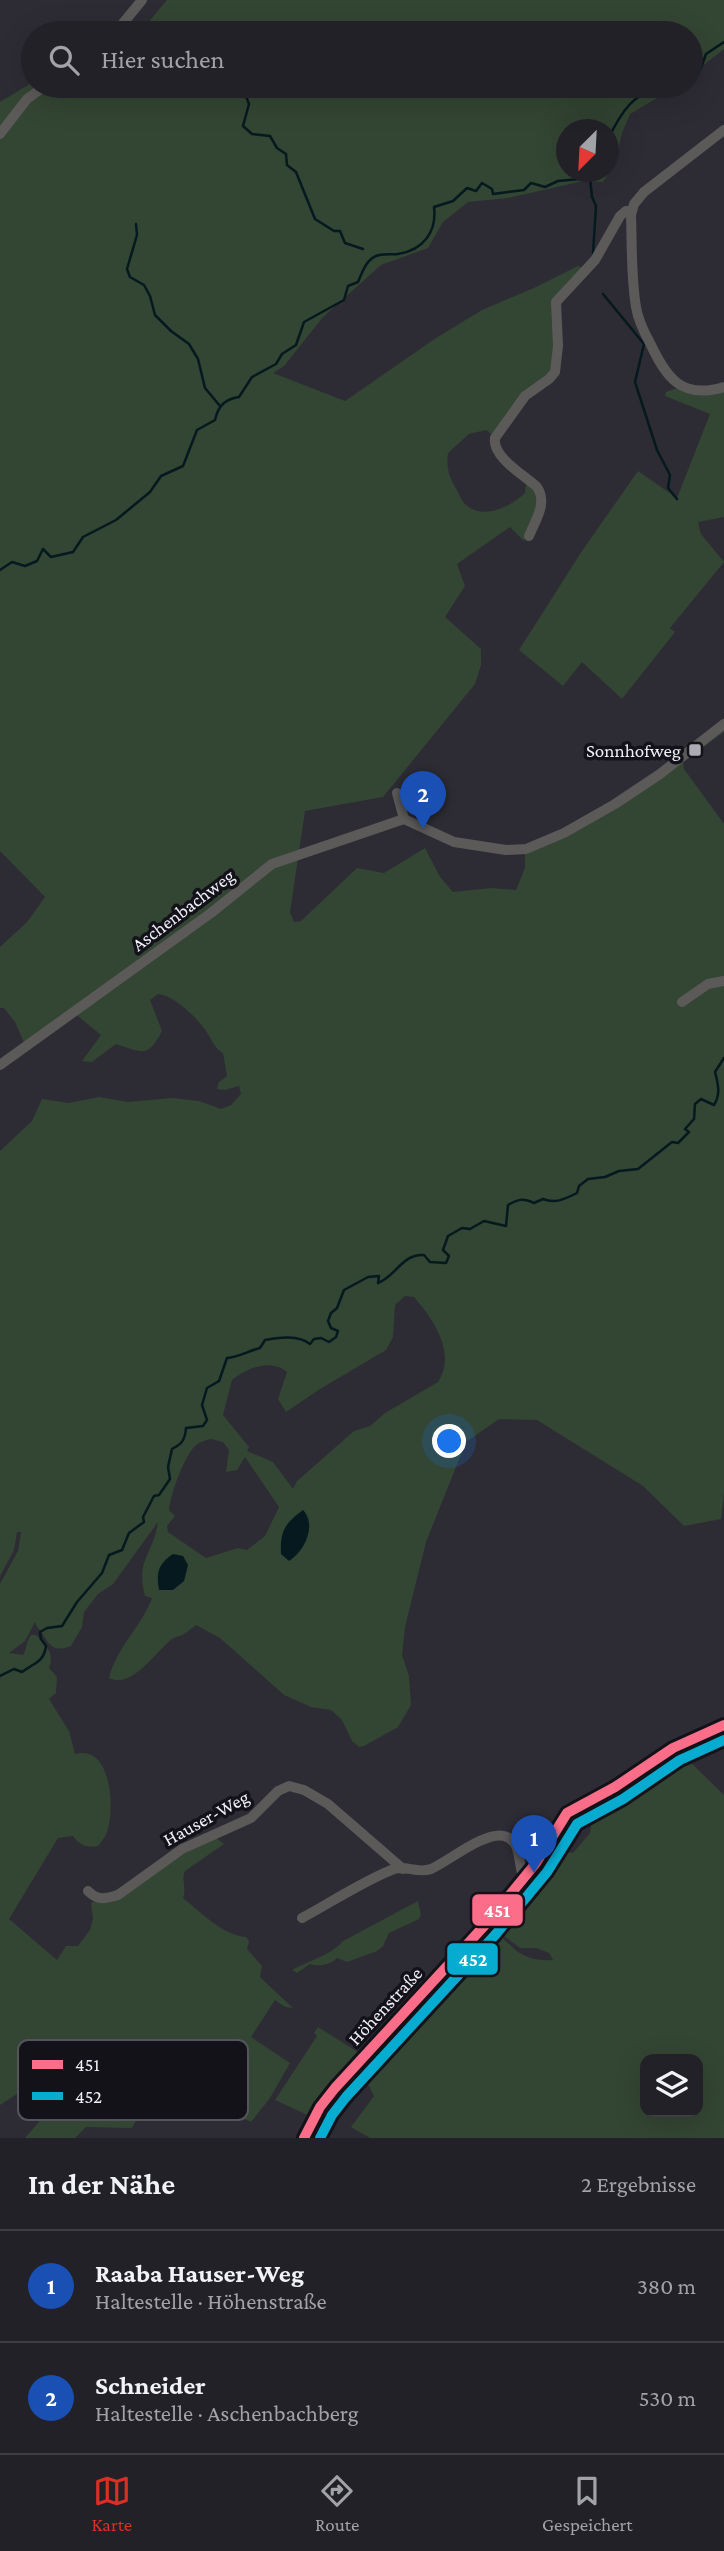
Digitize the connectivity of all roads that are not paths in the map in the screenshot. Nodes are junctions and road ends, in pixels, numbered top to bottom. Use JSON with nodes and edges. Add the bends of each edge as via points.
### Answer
{"nodes":[{"id":1,"x":142,"y":0,"type":"edge"},
{"id":2,"x":125,"y":21,"type":"edge"},
{"id":3,"x":28,"y":98,"type":"edge"},
{"id":4,"x":724,"y":130,"type":"edge"},
{"id":5,"x":0,"y":134,"type":"edge"},
{"id":6,"x":632,"y":207,"type":"junction"},
{"id":7,"x":724,"y":387,"type":"edge"},
{"id":8,"x":528,"y":536,"type":"dead end"},
{"id":9,"x":724,"y":724,"type":"edge"},
{"id":10,"x":397,"y":793,"type":"dead end"},
{"id":11,"x":404,"y":819,"type":"junction"},
{"id":12,"x":724,"y":981,"type":"edge"},
{"id":13,"x":682,"y":1002,"type":"dead end"},
{"id":14,"x":0,"y":1065,"type":"edge"},
{"id":15,"x":724,"y":1725,"type":"edge"},
{"id":16,"x":403,"y":1869,"type":"junction"},
{"id":17,"x":524,"y":1878,"type":"junction"},
{"id":18,"x":88,"y":1891,"type":"dead end"},
{"id":19,"x":302,"y":1918,"type":"dead end"},
{"id":20,"x":304,"y":2138,"type":"edge"}],
"edges":[{"from":1,"to":2,"type":"street"},
{"from":3,"to":5,"type":"street"},
{"from":4,"to":6,"type":"street","via":[[644,192]]},
{"from":6,"to":7,"type":"street","via":[[636,306],[658,361],[680,385],[705,390]]},
{"from":6,"to":8,"type":"street","via":[[620,216],[595,260],[556,302],[555,372],[521,401],[495,438],[499,456],[542,494]]},
{"from":9,"to":11,"type":"street","via":[[615,804],[526,849],[454,842]]},
{"from":10,"to":11,"type":"street"},
{"from":11,"to":14,"type":"street","name":"Aschenbachweg","via":[[272,864]]},
{"from":12,"to":13,"type":"street","via":[[708,984]]},
{"from":15,"to":17,"type":"street","name":"Höhenstraße","via":[[673,1748],[567,1813]]},
{"from":16,"to":17,"type":"street","via":[[429,1870],[484,1840],[501,1836],[515,1844]]},
{"from":16,"to":18,"type":"street","name":"Hauser-Weg","via":[[328,1804],[289,1786],[251,1818],[182,1849],[118,1895],[98,1899]]},
{"from":16,"to":19,"type":"street"},
{"from":17,"to":20,"type":"street","name":"Höhenstraße","via":[[335,2088]]}]}
